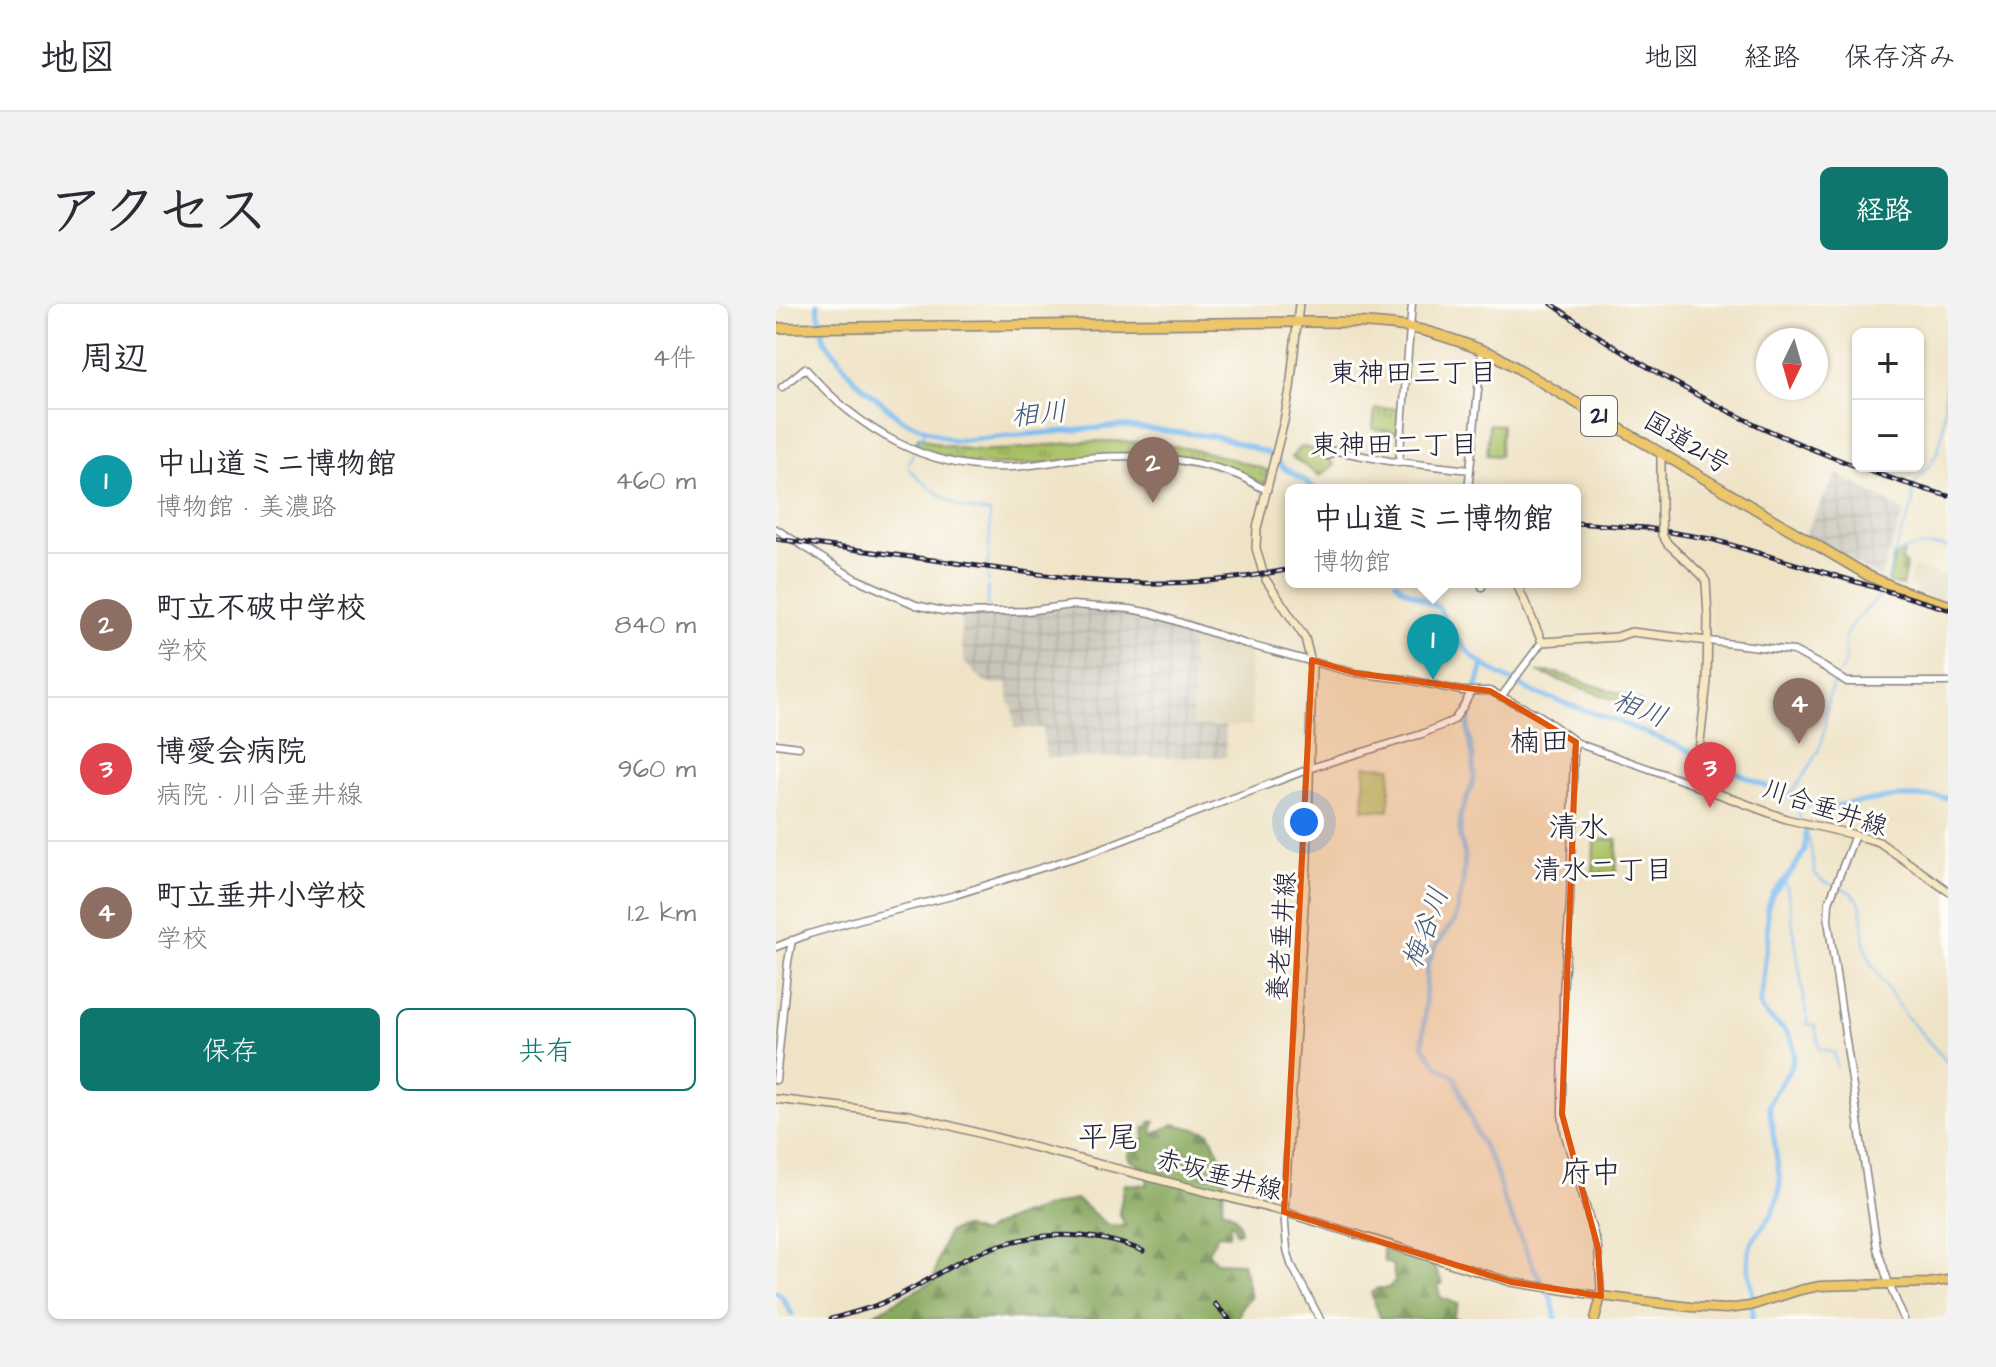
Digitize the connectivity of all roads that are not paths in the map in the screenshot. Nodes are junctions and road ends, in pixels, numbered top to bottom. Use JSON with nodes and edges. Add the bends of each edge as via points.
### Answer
{"nodes":[{"id":1,"x":1299,"y":304,"type":"edge"},
{"id":2,"x":1412,"y":304,"type":"edge"},
{"id":3,"x":1297,"y":322,"type":"junction"},
{"id":4,"x":776,"y":328,"type":"edge"},
{"id":5,"x":1410,"y":328,"type":"junction"},
{"id":6,"x":1482,"y":350,"type":"junction"},
{"id":7,"x":782,"y":387,"type":"dead end"},
{"id":8,"x":1661,"y":453,"type":"junction"},
{"id":9,"x":1328,"y":456,"type":"dead end"},
{"id":10,"x":1399,"y":463,"type":"junction"},
{"id":11,"x":1470,"y":470,"type":"junction"},
{"id":12,"x":1469,"y":484,"type":"edge"},
{"id":13,"x":1267,"y":487,"type":"junction"},
{"id":14,"x":776,"y":529,"type":"edge"},
{"id":15,"x":1519,"y":588,"type":"edge"},
{"id":16,"x":1948,"y":605,"type":"edge"},
{"id":17,"x":1708,"y":641,"type":"junction"},
{"id":18,"x":1542,"y":642,"type":"junction"},
{"id":19,"x":1312,"y":660,"type":"junction"},
{"id":20,"x":1948,"y":682,"type":"edge"},
{"id":21,"x":1475,"y":691,"type":"junction"},
{"id":22,"x":1502,"y":696,"type":"junction"},
{"id":23,"x":1576,"y":742,"type":"junction"},
{"id":24,"x":776,"y":744,"type":"edge"},
{"id":25,"x":799,"y":747,"type":"dead end"},
{"id":26,"x":1310,"y":769,"type":"junction"},
{"id":27,"x":1696,"y":784,"type":"junction"},
{"id":28,"x":1855,"y":835,"type":"junction"},
{"id":29,"x":1948,"y":891,"type":"edge"},
{"id":30,"x":792,"y":940,"type":"junction"},
{"id":31,"x":776,"y":947,"type":"edge"},
{"id":32,"x":776,"y":1080,"type":"edge"},
{"id":33,"x":776,"y":1099,"type":"edge"},
{"id":34,"x":1284,"y":1212,"type":"junction"},
{"id":35,"x":1948,"y":1280,"type":"edge"},
{"id":36,"x":1889,"y":1284,"type":"junction"},
{"id":37,"x":1601,"y":1296,"type":"junction"},
{"id":38,"x":1320,"y":1319,"type":"edge"},
{"id":39,"x":1595,"y":1319,"type":"edge"},
{"id":40,"x":1904,"y":1319,"type":"edge"}],
"edges":[{"from":1,"to":3,"type":"main road","name":"養老垂井線"},
{"from":2,"to":5,"type":"street"},
{"from":3,"to":4,"type":"highway","name":"国道21号","number":"21"},
{"from":3,"to":5,"type":"highway","name":"国道21号","number":"21"},
{"from":3,"to":13,"type":"main road","name":"養老垂井線","via":[[1290,389]]},
{"from":5,"to":6,"type":"highway","name":"国道21号","number":"21"},
{"from":5,"to":10,"type":"street"},
{"from":6,"to":8,"type":"highway","name":"国道21号","number":"21"},
{"from":6,"to":11,"type":"street"},
{"from":7,"to":13,"type":"street","via":[[805,368],[869,426],[922,455],[952,463],[1011,467],[1109,457],[1163,458],[1225,471]]},
{"from":8,"to":16,"type":"highway","name":"国道21号","number":"21","via":[[1869,576]]},
{"from":8,"to":17,"type":"main road","bridge":true,"via":[[1662,535],[1705,580]]},
{"from":9,"to":10,"type":"street","via":[[1337,451]]},
{"from":10,"to":11,"type":"street"},
{"from":11,"to":12,"type":"street"},
{"from":13,"to":19,"type":"main road","name":"養老垂井線","via":[[1257,555],[1264,576],[1305,638]]},
{"from":14,"to":19,"type":"street","via":[[854,578],[916,605],[965,613],[1072,605],[1130,609]]},
{"from":15,"to":18,"type":"main road"},
{"from":17,"to":18,"type":"main road","via":[[1629,632]]},
{"from":17,"to":20,"type":"street","via":[[1794,651],[1850,682]]},
{"from":17,"to":27,"type":"main road"},
{"from":18,"to":22,"type":"street"},
{"from":19,"to":21,"type":"street","via":[[1366,675]]},
{"from":19,"to":26,"type":"main road","name":"養老垂井線"},
{"from":21,"to":22,"type":"street"},
{"from":21,"to":26,"type":"street","via":[[1449,724]]},
{"from":22,"to":23,"type":"street"},
{"from":23,"to":27,"type":"street"},
{"from":23,"to":37,"type":"street","via":[[1562,1114],[1598,1248]]},
{"from":24,"to":25,"type":"street"},
{"from":26,"to":30,"type":"street","via":[[1083,855]]},
{"from":26,"to":34,"type":"main road","name":"養老垂井線"},
{"from":27,"to":28,"type":"main road","name":"川合垂井線","via":[[1799,823]]},
{"from":28,"to":29,"type":"main road","name":"川合垂井線","via":[[1879,842]]},
{"from":28,"to":36,"type":"street","via":[[1828,914],[1877,1248]]},
{"from":30,"to":31,"type":"street"},
{"from":30,"to":32,"type":"street"},
{"from":33,"to":34,"type":"main road","name":"赤坂垂井線","via":[[909,1115]]},
{"from":34,"to":37,"type":"main road","name":"赤坂垂井線","via":[[1511,1282]]},
{"from":34,"to":38,"type":"street","via":[[1291,1264]]},
{"from":35,"to":36,"type":"main road"},
{"from":36,"to":37,"type":"main road","via":[[1820,1286],[1720,1310]]},
{"from":36,"to":40,"type":"street"},
{"from":37,"to":39,"type":"main road"}]}
